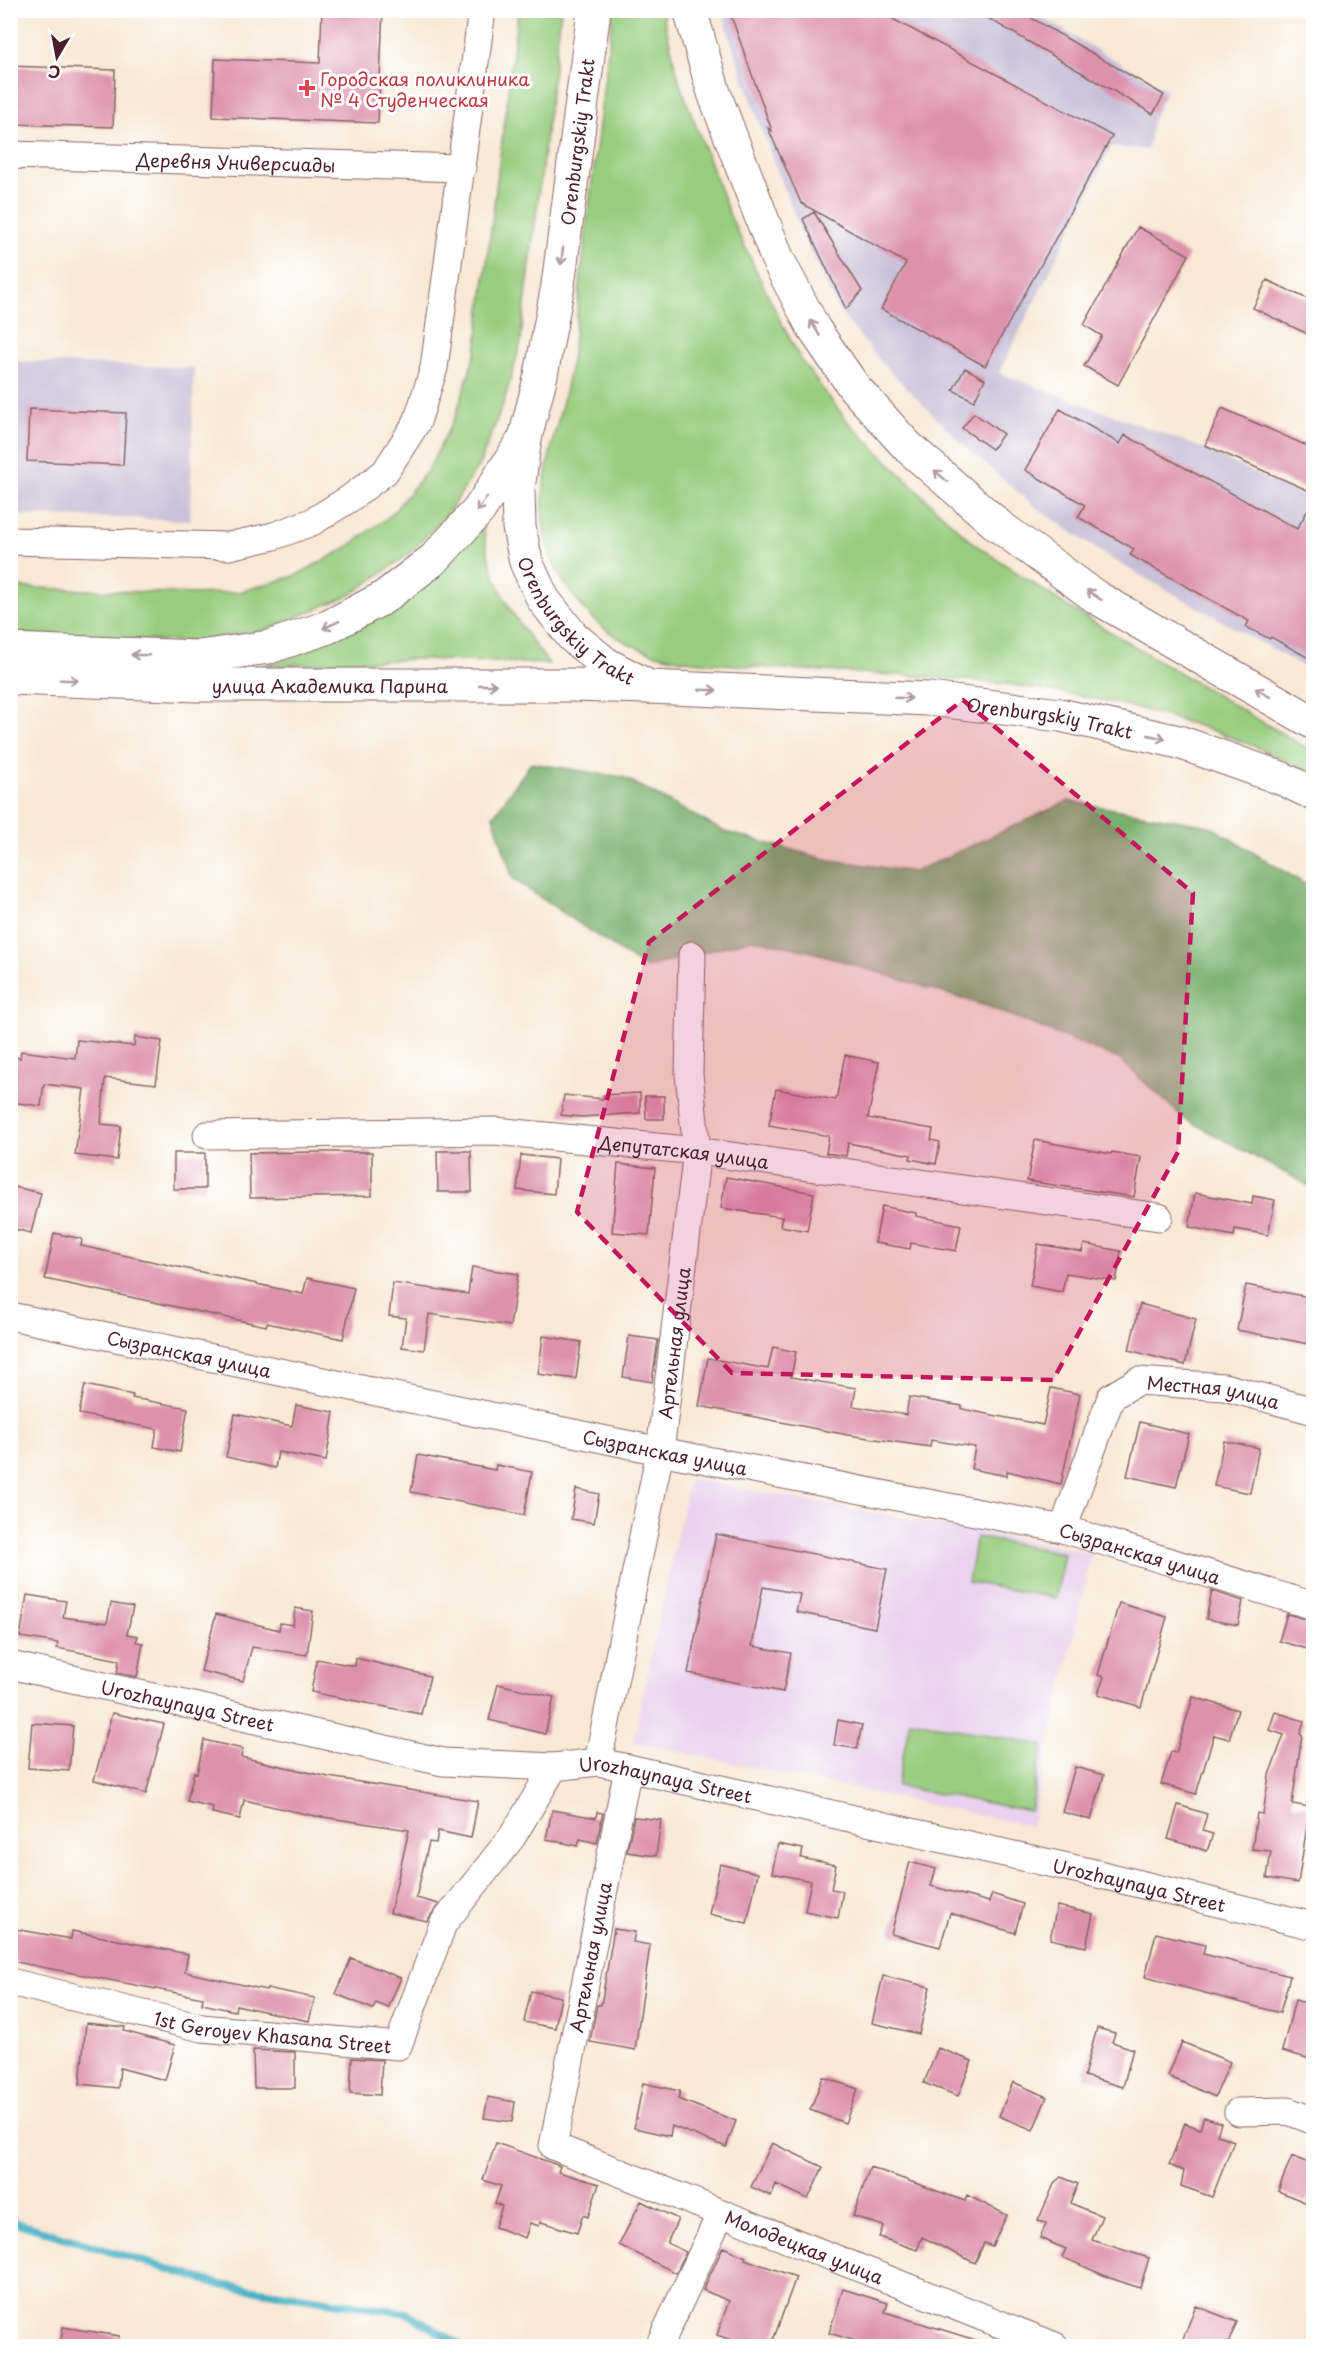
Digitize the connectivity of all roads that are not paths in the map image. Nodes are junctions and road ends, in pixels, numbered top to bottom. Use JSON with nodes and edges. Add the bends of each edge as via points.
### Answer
{"nodes":[{"id":1,"x":482,"y":10,"type":"edge"},
{"id":2,"x":594,"y":10,"type":"edge"},
{"id":3,"x":690,"y":10,"type":"edge"},
{"id":4,"x":10,"y":155,"type":"edge"},
{"id":5,"x":462,"y":168,"type":"junction"},
{"id":6,"x":525,"y":438,"type":"junction"},
{"id":7,"x":10,"y":541,"type":"edge"},
{"id":8,"x":10,"y":650,"type":"edge"},
{"id":9,"x":10,"y":678,"type":"edge"},
{"id":10,"x":649,"y":687,"type":"junction"},
{"id":11,"x":1314,"y":723,"type":"edge"},
{"id":12,"x":1314,"y":794,"type":"edge"},
{"id":13,"x":692,"y":955,"type":"dead end"},
{"id":14,"x":207,"y":1135,"type":"dead end"},
{"id":15,"x":697,"y":1151,"type":"junction"},
{"id":16,"x":1159,"y":1217,"type":"dead end"},
{"id":17,"x":10,"y":1316,"type":"edge"},
{"id":18,"x":1314,"y":1411,"type":"edge"},
{"id":19,"x":660,"y":1451,"type":"junction"},
{"id":20,"x":1063,"y":1529,"type":"junction"},
{"id":21,"x":1314,"y":1606,"type":"edge"},
{"id":22,"x":10,"y":1665,"type":"edge"},
{"id":23,"x":598,"y":1762,"type":"junction"},
{"id":24,"x":554,"y":1767,"type":"junction"},
{"id":25,"x":628,"y":1768,"type":"junction"},
{"id":26,"x":1314,"y":1926,"type":"edge"},
{"id":27,"x":10,"y":1982,"type":"edge"},
{"id":28,"x":1238,"y":2112,"type":"dead end"},
{"id":29,"x":1314,"y":2121,"type":"edge"},
{"id":30,"x":553,"y":2146,"type":"joint"},
{"id":31,"x":721,"y":2213,"type":"junction"},
{"id":32,"x":659,"y":2346,"type":"edge"},
{"id":33,"x":1055,"y":2346,"type":"edge"}],
"edges":[{"from":1,"to":5,"type":"street"},
{"from":2,"to":6,"type":"main road","name":"Orenburgskiy Trakt","one_way":true,"via":[[558,285]]},
{"from":11,"to":3,"type":"main road","one_way":true,"via":[[1096,597],[999,526],[906,446],[854,387],[814,329],[777,258],[714,93]]},
{"from":4,"to":5,"type":"street","name":"Деревня Универсиады"},
{"from":5,"to":7,"type":"street","via":[[434,368],[417,422],[385,472],[312,522],[229,546]]},
{"from":6,"to":8,"type":"main road","name":"улица Академика Парина","one_way":true,"via":[[479,510],[434,559],[382,598],[328,627],[269,647],[199,657]]},
{"from":6,"to":10,"type":"main road","name":"Orenburgskiy Trakt","via":[[518,489],[519,527],[526,562],[543,599],[573,637],[606,664]]},
{"from":9,"to":10,"type":"main road","name":"улица Академика Парина","one_way":true,"via":[[199,685]]},
{"from":10,"to":12,"type":"main road","name":"Orenburgskiy Trakt","one_way":true,"via":[[929,699],[1060,715],[1179,742],[1281,778]]},
{"from":13,"to":15,"type":"street","name":"Артельная улица","via":[[689,1074]]},
{"from":14,"to":15,"type":"street","name":"Депутатская улица","via":[[495,1131]]},
{"from":15,"to":16,"type":"street","name":"Депутатская улица"},
{"from":15,"to":19,"type":"street","name":"Артельная улица"},
{"from":17,"to":19,"type":"street","name":"Сызранская улица"},
{"from":18,"to":20,"type":"street","name":"Местная улица","via":[[1224,1386],[1138,1381],[1111,1397]]},
{"from":19,"to":20,"type":"street","name":"Сызранская улица"},
{"from":19,"to":23,"type":"street","name":"Артельная улица"},
{"from":20,"to":21,"type":"street","name":"Сызранская улица"},
{"from":22,"to":24,"type":"street","name":"Urozhaynaya Street","via":[[443,1762]]},
{"from":23,"to":24,"type":"street","name":"Urozhaynaya Street"},
{"from":23,"to":25,"type":"street","name":"Urozhaynaya Street"},
{"from":24,"to":27,"type":"street","name":"1st Geroyev Khasana Street","via":[[512,1838],[443,1924],[398,2046],[202,2028]]},
{"from":25,"to":26,"type":"street","name":"Urozhaynaya Street"},
{"from":25,"to":30,"type":"street","name":"Артельная улица"},
{"from":28,"to":29,"type":"street","via":[[1288,2111]]},
{"from":30,"to":31,"type":"street","name":"Молодецкая улица"},
{"from":31,"to":32,"type":"street"},
{"from":31,"to":33,"type":"street","name":"Молодецкая улица"}]}
